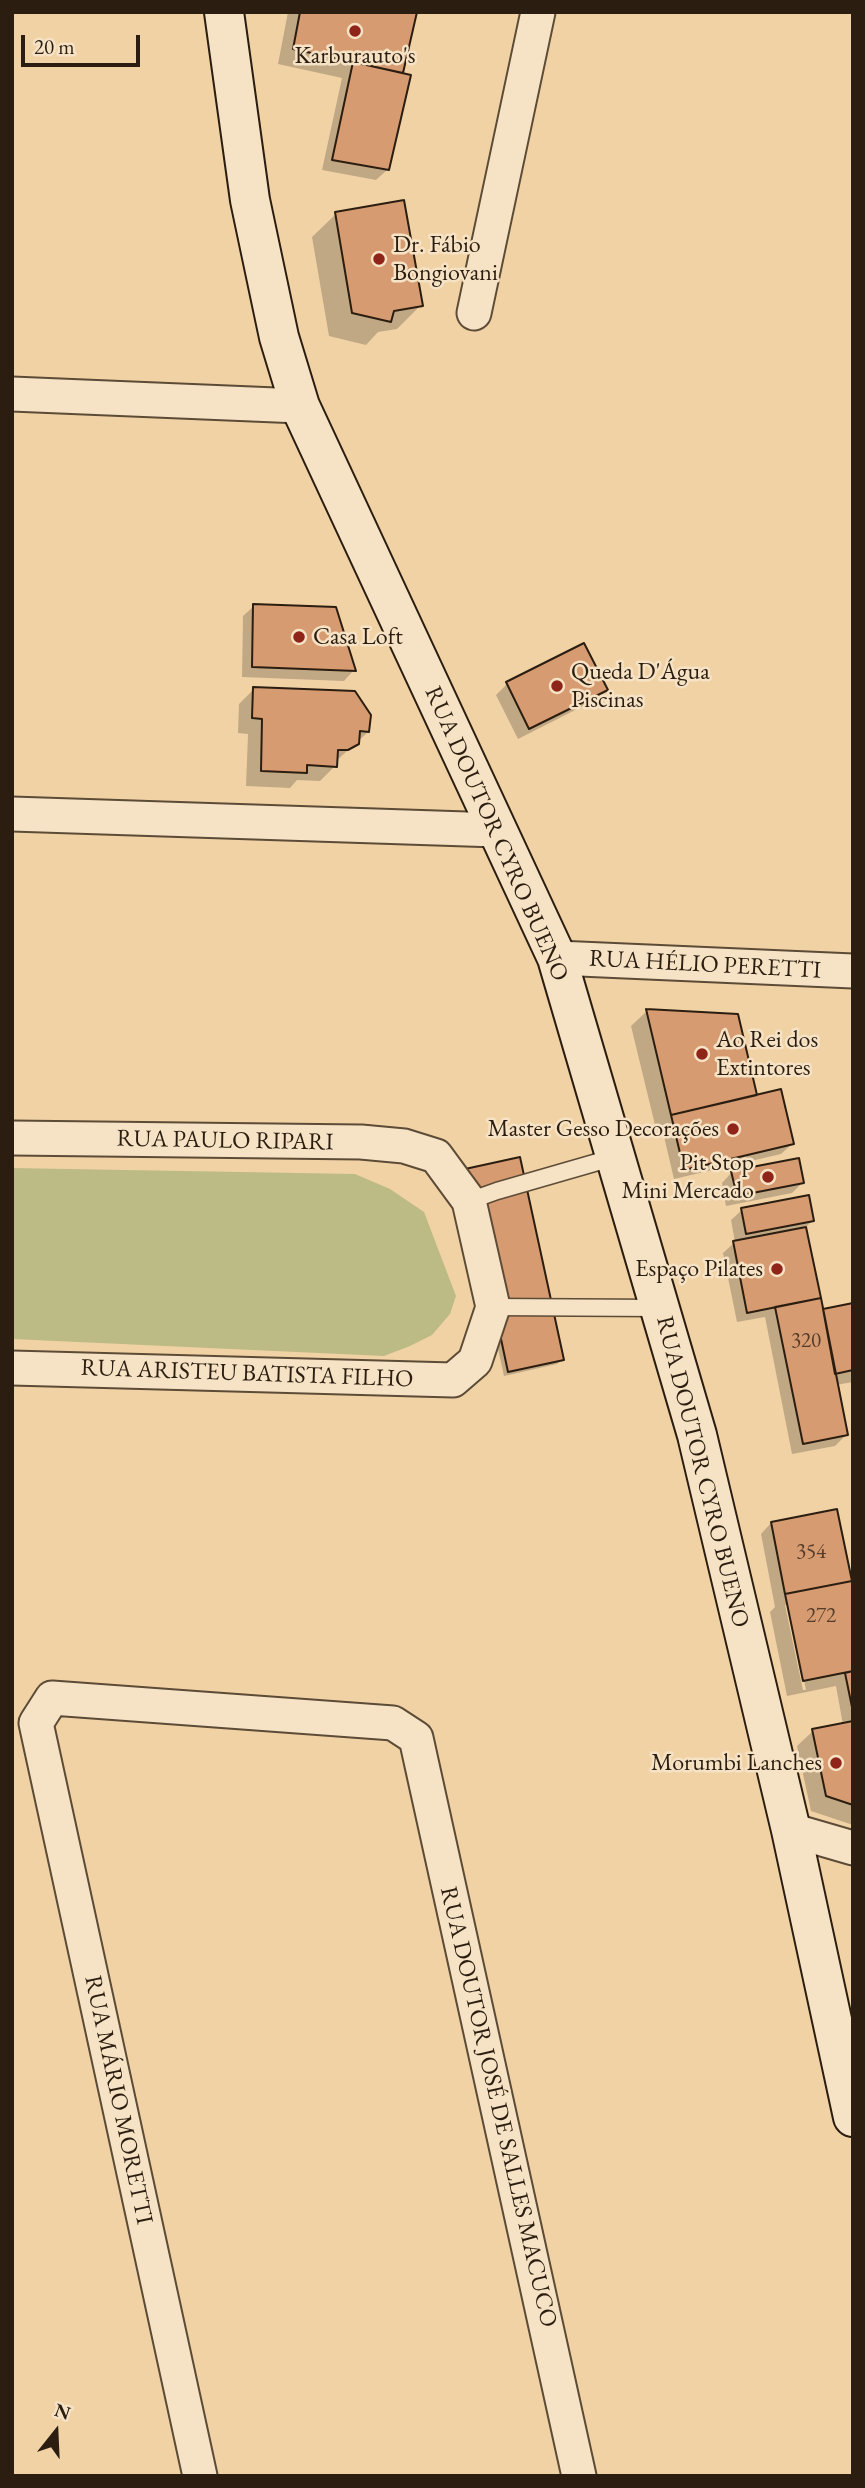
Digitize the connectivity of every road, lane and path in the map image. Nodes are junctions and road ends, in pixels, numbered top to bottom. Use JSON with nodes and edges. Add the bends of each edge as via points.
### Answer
{"nodes":[{"id":1,"x":224,"y":12,"type":"edge"},
{"id":2,"x":538,"y":12,"type":"edge"},
{"id":3,"x":474,"y":313,"type":"dead end"},
{"id":4,"x":12,"y":394,"type":"edge"},
{"id":5,"x":300,"y":406,"type":"junction"},
{"id":6,"x":12,"y":814,"type":"edge"},
{"id":7,"x":497,"y":830,"type":"junction"},
{"id":8,"x":557,"y":958,"type":"junction"},
{"id":9,"x":853,"y":971,"type":"edge"},
{"id":10,"x":12,"y":1139,"type":"edge"},
{"id":11,"x":615,"y":1157,"type":"junction"},
{"id":12,"x":469,"y":1201,"type":"junction"},
{"id":13,"x":493,"y":1307,"type":"junction"},
{"id":14,"x":660,"y":1308,"type":"junction"},
{"id":15,"x":12,"y":1368,"type":"edge"},
{"id":16,"x":36,"y":1723,"type":"joint"},
{"id":17,"x":791,"y":1830,"type":"junction"},
{"id":18,"x":853,"y":1849,"type":"edge"},
{"id":19,"x":853,"y":2117,"type":"edge"},
{"id":20,"x":200,"y":2476,"type":"edge"},
{"id":21,"x":579,"y":2476,"type":"edge"}],
"edges":[{"from":1,"to":5,"type":"street","name":"RUA DOUTOR CYRO BUENO","via":[[250,200],[279,337]]},
{"from":2,"to":3,"type":"street"},
{"from":4,"to":5,"type":"street"},
{"from":5,"to":7,"type":"street","name":"RUA DOUTOR CYRO BUENO"},
{"from":6,"to":7,"type":"street"},
{"from":7,"to":8,"type":"street","name":"RUA DOUTOR CYRO BUENO"},
{"from":8,"to":9,"type":"street","name":"RUA HÉLIO PERETTI"},
{"from":8,"to":11,"type":"street","name":"RUA DOUTOR CYRO BUENO"},
{"from":10,"to":12,"type":"street","name":"RUA PAULO RIPARI","via":[[404,1146],[436,1156]]},
{"from":11,"to":12,"type":"lane"},
{"from":11,"to":14,"type":"street","name":"RUA DOUTOR CYRO BUENO"},
{"from":12,"to":13,"type":"street"},
{"from":13,"to":14,"type":"lane"},
{"from":13,"to":15,"type":"street","name":"RUA ARISTEU BATISTA FILHO","via":[[475,1361],[453,1380]]},
{"from":14,"to":17,"type":"street","name":"RUA DOUTOR CYRO BUENO","via":[[697,1434]]},
{"from":16,"to":20,"type":"street","name":"RUA MÁRIO MORETTI"},
{"from":16,"to":21,"type":"street","name":"RUA DOUTOR JOSÉ DE SALLES MACUCO","via":[[52,1698],[393,1723],[416,1738]]},
{"from":17,"to":18,"type":"street"},
{"from":17,"to":19,"type":"street","name":"RUA DOUTOR CYRO BUENO"}]}
